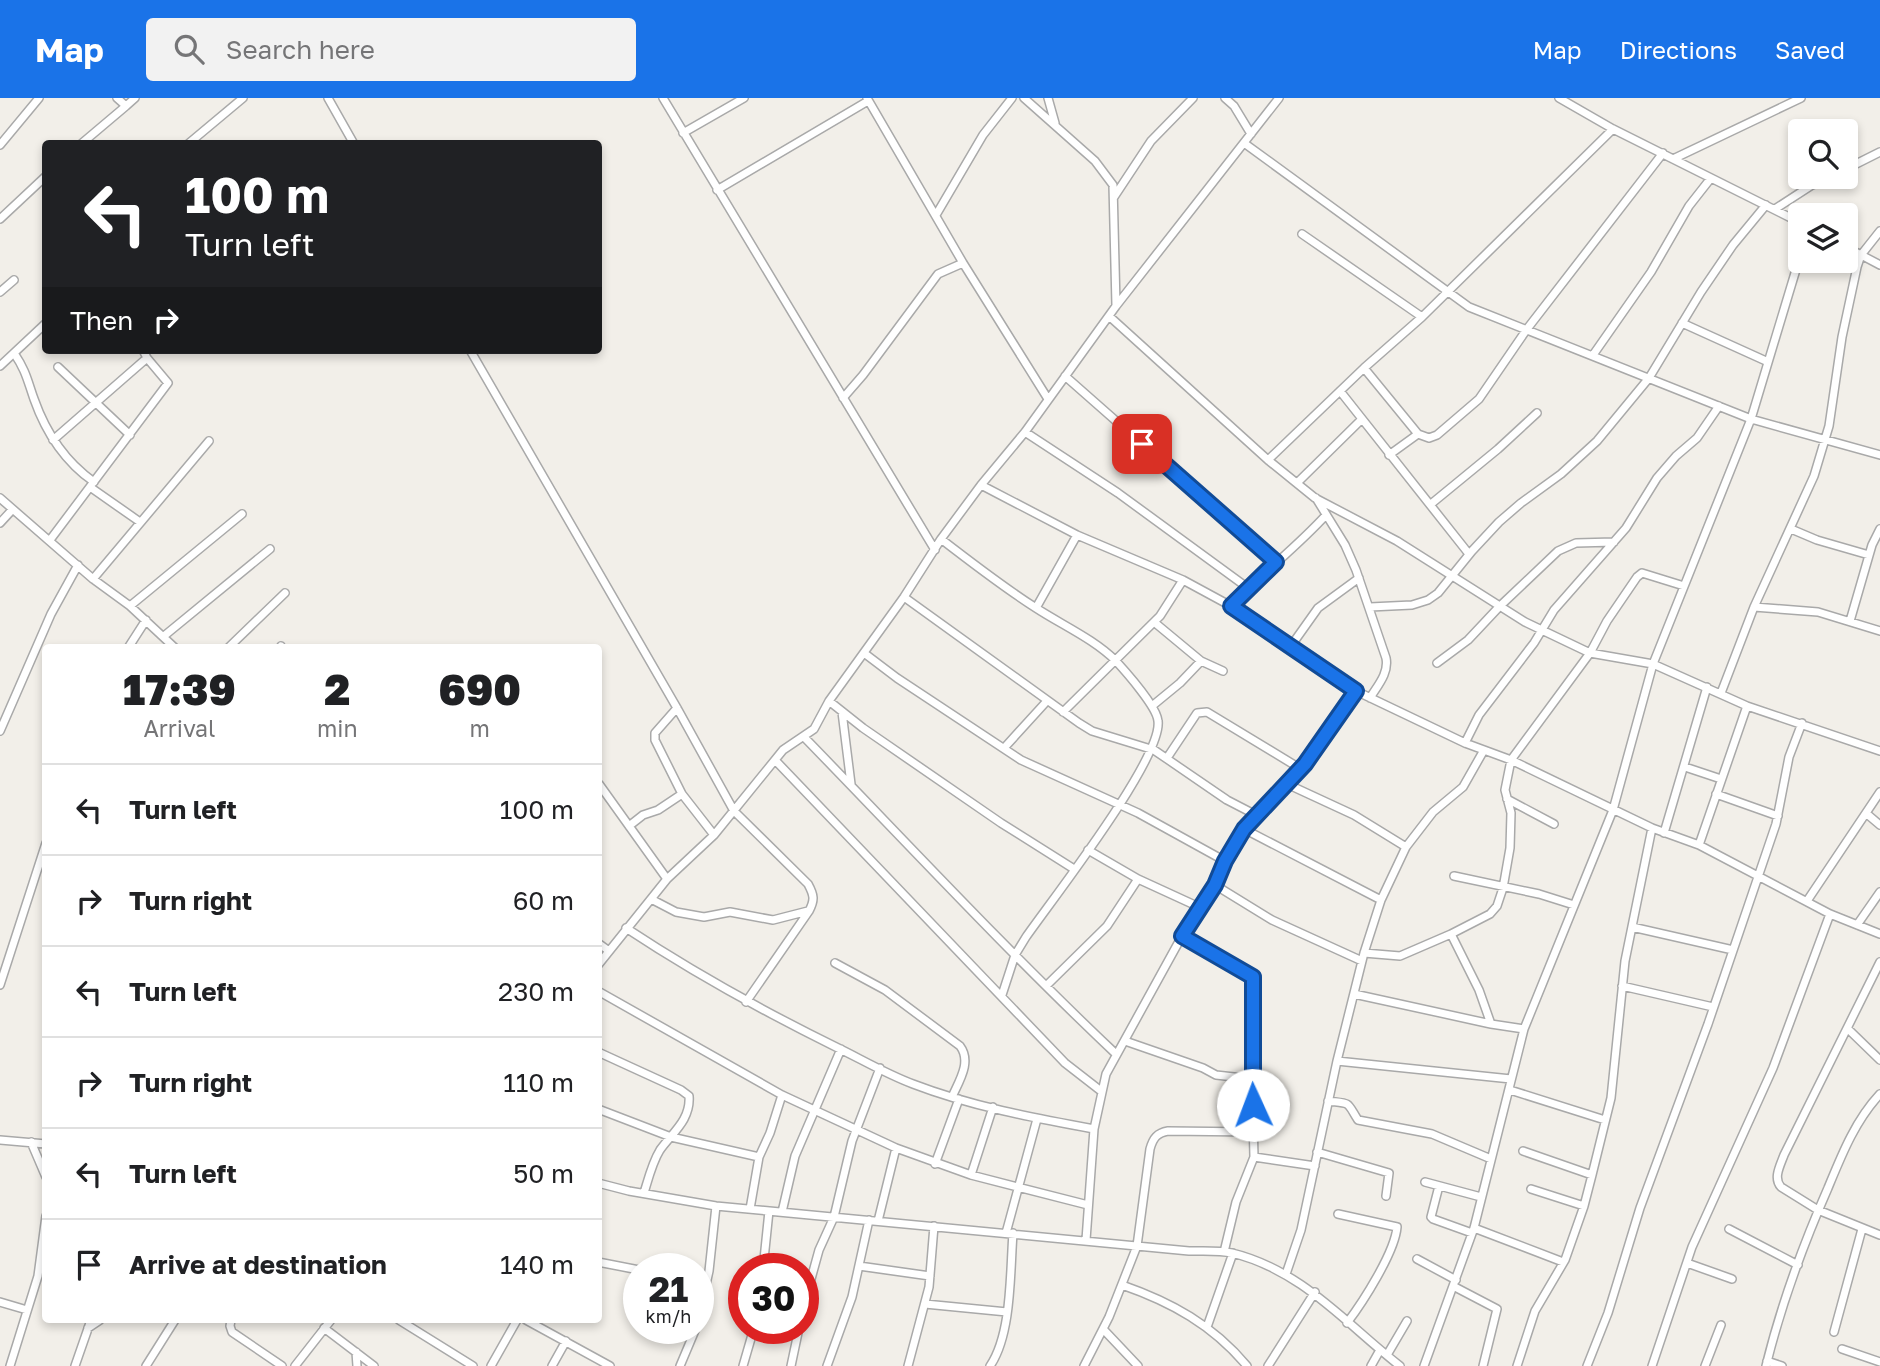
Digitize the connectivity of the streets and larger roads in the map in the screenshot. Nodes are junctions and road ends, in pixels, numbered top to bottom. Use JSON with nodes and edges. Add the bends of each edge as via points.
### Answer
{"nodes":[{"id":1,"x":39,"y":98,"type":"edge"},
{"id":2,"x":117,"y":98,"type":"edge"},
{"id":3,"x":135,"y":98,"type":"edge"},
{"id":4,"x":243,"y":98,"type":"edge"},
{"id":5,"x":328,"y":98,"type":"edge"},
{"id":6,"x":663,"y":98,"type":"edge"},
{"id":7,"x":744,"y":98,"type":"edge"},
{"id":8,"x":1012,"y":98,"type":"edge"},
{"id":9,"x":1024,"y":98,"type":"edge"},
{"id":10,"x":1048,"y":98,"type":"edge"},
{"id":11,"x":1193,"y":98,"type":"edge"},
{"id":12,"x":1226,"y":98,"type":"edge"},
{"id":13,"x":1279,"y":98,"type":"edge"},
{"id":14,"x":1559,"y":98,"type":"edge"},
{"id":15,"x":1801,"y":98,"type":"edge"},
{"id":16,"x":867,"y":100,"type":"edge"},
{"id":17,"x":126,"y":106,"type":"junction"},
{"id":18,"x":1055,"y":124,"type":"junction"},
{"id":19,"x":1613,"y":129,"type":"junction"},
{"id":20,"x":684,"y":133,"type":"junction"},
{"id":21,"x":1251,"y":134,"type":"junction"},
{"id":22,"x":86,"y":140,"type":"edge"},
{"id":23,"x":193,"y":140,"type":"edge"},
{"id":24,"x":352,"y":140,"type":"edge"},
{"id":25,"x":1244,"y":143,"type":"junction"},
{"id":26,"x":0,"y":145,"type":"edge"},
{"id":27,"x":1880,"y":152,"type":"edge"},
{"id":28,"x":1663,"y":153,"type":"junction"},
{"id":29,"x":1673,"y":159,"type":"junction"},
{"id":30,"x":1858,"y":163,"type":"edge"},
{"id":31,"x":1711,"y":178,"type":"junction"},
{"id":32,"x":42,"y":180,"type":"edge"},
{"id":33,"x":1806,"y":189,"type":"edge"},
{"id":34,"x":717,"y":190,"type":"junction"},
{"id":35,"x":1114,"y":198,"type":"junction"},
{"id":36,"x":1766,"y":205,"type":"junction"},
{"id":37,"x":1775,"y":209,"type":"junction"},
{"id":38,"x":936,"y":215,"type":"junction"},
{"id":39,"x":1788,"y":216,"type":"edge"},
{"id":40,"x":0,"y":219,"type":"edge"},
{"id":41,"x":1880,"y":231,"type":"edge"},
{"id":42,"x":1302,"y":234,"type":"dead end"},
{"id":43,"x":1858,"y":253,"type":"edge"},
{"id":44,"x":1861,"y":255,"type":"junction"},
{"id":45,"x":963,"y":263,"type":"junction"},
{"id":46,"x":1880,"y":265,"type":"edge"},
{"id":47,"x":1795,"y":273,"type":"edge"},
{"id":48,"x":14,"y":280,"type":"dead end"},
{"id":49,"x":1447,"y":291,"type":"junction"},
{"id":50,"x":0,"y":292,"type":"edge"},
{"id":51,"x":1116,"y":306,"type":"junction"},
{"id":52,"x":1109,"y":316,"type":"junction"},
{"id":53,"x":1422,"y":317,"type":"junction"},
{"id":54,"x":1682,"y":323,"type":"junction"},
{"id":55,"x":42,"y":327,"type":"edge"},
{"id":56,"x":1527,"y":329,"type":"junction"},
{"id":57,"x":14,"y":353,"type":"junction"},
{"id":58,"x":145,"y":354,"type":"edge"},
{"id":59,"x":472,"y":354,"type":"edge"},
{"id":60,"x":1593,"y":355,"type":"junction"},
{"id":61,"x":1766,"y":361,"type":"junction"},
{"id":62,"x":0,"y":366,"type":"edge"},
{"id":63,"x":58,"y":367,"type":"dead end"},
{"id":64,"x":1364,"y":369,"type":"junction"},
{"id":65,"x":1065,"y":376,"type":"junction"},
{"id":66,"x":1649,"y":378,"type":"junction"},
{"id":67,"x":1340,"y":391,"type":"junction"},
{"id":68,"x":843,"y":398,"type":"junction"},
{"id":69,"x":1048,"y":399,"type":"junction"},
{"id":70,"x":96,"y":403,"type":"junction"},
{"id":71,"x":1719,"y":406,"type":"junction"},
{"id":72,"x":1538,"y":413,"type":"dead end"},
{"id":73,"x":1362,"y":419,"type":"junction"},
{"id":74,"x":1751,"y":419,"type":"junction"},
{"id":75,"x":1025,"y":432,"type":"junction"},
{"id":76,"x":1418,"y":434,"type":"junction"},
{"id":77,"x":130,"y":435,"type":"junction"},
{"id":78,"x":53,"y":440,"type":"junction"},
{"id":79,"x":209,"y":441,"type":"dead end"},
{"id":80,"x":1826,"y":441,"type":"junction"},
{"id":81,"x":1389,"y":455,"type":"junction"},
{"id":82,"x":1880,"y":455,"type":"edge"},
{"id":83,"x":1268,"y":460,"type":"junction"},
{"id":84,"x":1297,"y":482,"type":"junction"},
{"id":85,"x":92,"y":485,"type":"junction"},
{"id":86,"x":981,"y":485,"type":"junction"},
{"id":87,"x":0,"y":498,"type":"edge"},
{"id":88,"x":1315,"y":498,"type":"junction"},
{"id":89,"x":1431,"y":504,"type":"junction"},
{"id":90,"x":12,"y":510,"type":"junction"},
{"id":91,"x":243,"y":514,"type":"dead end"},
{"id":92,"x":1325,"y":515,"type":"junction"},
{"id":93,"x":140,"y":522,"type":"junction"},
{"id":94,"x":0,"y":523,"type":"edge"},
{"id":95,"x":1791,"y":529,"type":"junction"},
{"id":96,"x":1880,"y":529,"type":"edge"},
{"id":97,"x":1077,"y":535,"type":"junction"},
{"id":98,"x":941,"y":539,"type":"junction"},
{"id":99,"x":50,"y":540,"type":"junction"},
{"id":100,"x":1614,"y":542,"type":"junction"},
{"id":101,"x":270,"y":549,"type":"dead end"},
{"id":102,"x":935,"y":550,"type":"junction"},
{"id":103,"x":1469,"y":554,"type":"junction"},
{"id":104,"x":1869,"y":555,"type":"junction"},
{"id":105,"x":1276,"y":562,"type":"junction"},
{"id":106,"x":78,"y":565,"type":"junction"},
{"id":107,"x":1452,"y":574,"type":"junction"},
{"id":108,"x":1359,"y":578,"type":"junction"},
{"id":109,"x":93,"y":579,"type":"junction"},
{"id":110,"x":1183,"y":580,"type":"junction"},
{"id":111,"x":1684,"y":586,"type":"junction"},
{"id":112,"x":1248,"y":588,"type":"junction"},
{"id":113,"x":285,"y":593,"type":"dead end"},
{"id":114,"x":904,"y":597,"type":"junction"},
{"id":115,"x":130,"y":606,"type":"junction"},
{"id":116,"x":1231,"y":606,"type":"junction"},
{"id":117,"x":1370,"y":607,"type":"junction"},
{"id":118,"x":1499,"y":607,"type":"junction"},
{"id":119,"x":1754,"y":607,"type":"junction"},
{"id":120,"x":1035,"y":608,"type":"junction"},
{"id":121,"x":146,"y":620,"type":"junction"},
{"id":122,"x":1850,"y":621,"type":"junction"},
{"id":123,"x":1154,"y":622,"type":"junction"},
{"id":124,"x":1541,"y":630,"type":"junction"},
{"id":125,"x":1880,"y":631,"type":"edge"},
{"id":126,"x":164,"y":636,"type":"junction"},
{"id":127,"x":131,"y":644,"type":"edge"},
{"id":128,"x":171,"y":644,"type":"edge"},
{"id":129,"x":232,"y":644,"type":"edge"},
{"id":130,"x":1291,"y":646,"type":"junction"},
{"id":131,"x":864,"y":653,"type":"junction"},
{"id":132,"x":1590,"y":653,"type":"junction"},
{"id":133,"x":1115,"y":660,"type":"junction"},
{"id":134,"x":1200,"y":661,"type":"junction"},
{"id":135,"x":1437,"y":663,"type":"dead end"},
{"id":136,"x":1653,"y":664,"type":"junction"},
{"id":137,"x":1223,"y":671,"type":"dead end"},
{"id":138,"x":1707,"y":687,"type":"junction"},
{"id":139,"x":1356,"y":691,"type":"junction"},
{"id":140,"x":1721,"y":693,"type":"junction"},
{"id":141,"x":1370,"y":698,"type":"junction"},
{"id":142,"x":829,"y":701,"type":"junction"},
{"id":143,"x":1046,"y":702,"type":"junction"},
{"id":144,"x":1152,"y":706,"type":"junction"},
{"id":145,"x":1747,"y":706,"type":"junction"},
{"id":146,"x":677,"y":708,"type":"junction"},
{"id":147,"x":842,"y":712,"type":"junction"},
{"id":148,"x":1063,"y":712,"type":"junction"},
{"id":149,"x":1802,"y":723,"type":"junction"},
{"id":150,"x":0,"y":731,"type":"edge"},
{"id":151,"x":804,"y":737,"type":"junction"},
{"id":152,"x":1465,"y":743,"type":"junction"},
{"id":153,"x":1004,"y":747,"type":"junction"},
{"id":154,"x":1150,"y":749,"type":"junction"},
{"id":155,"x":1484,"y":750,"type":"junction"},
{"id":156,"x":1880,"y":751,"type":"edge"},
{"id":157,"x":1167,"y":758,"type":"junction"},
{"id":158,"x":775,"y":760,"type":"junction"},
{"id":159,"x":1511,"y":760,"type":"junction"},
{"id":160,"x":1685,"y":768,"type":"junction"},
{"id":161,"x":1301,"y":769,"type":"junction"},
{"id":162,"x":1721,"y":779,"type":"junction"},
{"id":163,"x":1287,"y":784,"type":"junction"},
{"id":164,"x":851,"y":785,"type":"junction"},
{"id":165,"x":602,"y":788,"type":"edge"},
{"id":166,"x":1880,"y":792,"type":"edge"},
{"id":167,"x":1716,"y":793,"type":"junction"},
{"id":168,"x":682,"y":794,"type":"junction"},
{"id":169,"x":1506,"y":799,"type":"junction"},
{"id":170,"x":1877,"y":803,"type":"edge"},
{"id":171,"x":1121,"y":804,"type":"junction"},
{"id":172,"x":1613,"y":810,"type":"junction"},
{"id":173,"x":734,"y":811,"type":"junction"},
{"id":174,"x":1867,"y":814,"type":"junction"},
{"id":175,"x":1256,"y":815,"type":"junction"},
{"id":176,"x":1778,"y":816,"type":"junction"},
{"id":177,"x":1554,"y":824,"type":"dead end"},
{"id":178,"x":1880,"y":825,"type":"edge"},
{"id":179,"x":629,"y":826,"type":"junction"},
{"id":180,"x":1652,"y":828,"type":"junction"},
{"id":181,"x":1244,"y":829,"type":"junction"},
{"id":182,"x":1664,"y":833,"type":"junction"},
{"id":183,"x":713,"y":835,"type":"junction"},
{"id":184,"x":1699,"y":845,"type":"junction"},
{"id":185,"x":1406,"y":846,"type":"junction"},
{"id":186,"x":1088,"y":850,"type":"junction"},
{"id":187,"x":42,"y":855,"type":"edge"},
{"id":188,"x":1225,"y":861,"type":"junction"},
{"id":189,"x":1074,"y":869,"type":"junction"},
{"id":190,"x":1758,"y":875,"type":"junction"},
{"id":191,"x":1454,"y":876,"type":"dead end"},
{"id":192,"x":667,"y":879,"type":"junction"},
{"id":193,"x":1138,"y":879,"type":"junction"},
{"id":194,"x":1215,"y":885,"type":"junction"},
{"id":195,"x":1503,"y":888,"type":"junction"},
{"id":196,"x":1880,"y":892,"type":"edge"},
{"id":197,"x":651,"y":899,"type":"junction"},
{"id":198,"x":1381,"y":900,"type":"junction"},
{"id":199,"x":1807,"y":901,"type":"junction"},
{"id":200,"x":1574,"y":905,"type":"junction"},
{"id":201,"x":1199,"y":907,"type":"junction"},
{"id":202,"x":808,"y":911,"type":"junction"},
{"id":203,"x":1830,"y":914,"type":"junction"},
{"id":204,"x":1857,"y":925,"type":"junction"},
{"id":205,"x":1632,"y":927,"type":"junction"},
{"id":206,"x":626,"y":928,"type":"junction"},
{"id":207,"x":1451,"y":934,"type":"junction"},
{"id":208,"x":1880,"y":934,"type":"edge"},
{"id":209,"x":1182,"y":936,"type":"junction"},
{"id":210,"x":602,"y":946,"type":"edge"},
{"id":211,"x":1733,"y":950,"type":"junction"},
{"id":212,"x":609,"y":951,"type":"junction"},
{"id":213,"x":1015,"y":955,"type":"junction"},
{"id":214,"x":1363,"y":957,"type":"junction"},
{"id":215,"x":602,"y":960,"type":"edge"},
{"id":216,"x":1880,"y":962,"type":"edge"},
{"id":217,"x":835,"y":963,"type":"dead end"},
{"id":218,"x":0,"y":985,"type":"edge"},
{"id":219,"x":1046,"y":986,"type":"junction"},
{"id":220,"x":1622,"y":986,"type":"junction"},
{"id":221,"x":602,"y":993,"type":"edge"},
{"id":222,"x":1354,"y":994,"type":"junction"},
{"id":223,"x":1002,"y":995,"type":"junction"},
{"id":224,"x":746,"y":1002,"type":"junction"},
{"id":225,"x":1713,"y":1007,"type":"junction"},
{"id":226,"x":1490,"y":1024,"type":"junction"},
{"id":227,"x":1524,"y":1029,"type":"junction"},
{"id":228,"x":1848,"y":1029,"type":"junction"},
{"id":229,"x":1125,"y":1041,"type":"junction"},
{"id":230,"x":841,"y":1049,"type":"junction"},
{"id":231,"x":602,"y":1054,"type":"edge"},
{"id":232,"x":1116,"y":1054,"type":"junction"},
{"id":233,"x":1880,"y":1060,"type":"edge"},
{"id":234,"x":1337,"y":1061,"type":"junction"},
{"id":235,"x":880,"y":1068,"type":"junction"},
{"id":236,"x":1252,"y":1079,"type":"junction"},
{"id":237,"x":1511,"y":1079,"type":"junction"},
{"id":238,"x":1101,"y":1090,"type":"junction"},
{"id":239,"x":1510,"y":1090,"type":"junction"},
{"id":240,"x":1880,"y":1094,"type":"edge"},
{"id":241,"x":782,"y":1095,"type":"junction"},
{"id":242,"x":956,"y":1098,"type":"junction"},
{"id":243,"x":1328,"y":1101,"type":"junction"},
{"id":244,"x":993,"y":1107,"type":"junction"},
{"id":245,"x":602,"y":1111,"type":"edge"},
{"id":246,"x":813,"y":1111,"type":"junction"},
{"id":247,"x":1037,"y":1119,"type":"junction"},
{"id":248,"x":1605,"y":1120,"type":"junction"},
{"id":249,"x":856,"y":1129,"type":"junction"},
{"id":250,"x":1094,"y":1129,"type":"junction"},
{"id":251,"x":1254,"y":1132,"type":"junction"},
{"id":252,"x":671,"y":1137,"type":"junction"},
{"id":253,"x":0,"y":1140,"type":"edge"},
{"id":254,"x":31,"y":1142,"type":"junction"},
{"id":255,"x":42,"y":1143,"type":"edge"},
{"id":256,"x":896,"y":1148,"type":"junction"},
{"id":257,"x":1523,"y":1151,"type":"dead end"},
{"id":258,"x":1317,"y":1153,"type":"junction"},
{"id":259,"x":759,"y":1157,"type":"junction"},
{"id":260,"x":1254,"y":1157,"type":"junction"},
{"id":261,"x":1491,"y":1159,"type":"junction"},
{"id":262,"x":935,"y":1164,"type":"junction"},
{"id":263,"x":1315,"y":1166,"type":"junction"},
{"id":264,"x":42,"y":1168,"type":"edge"},
{"id":265,"x":971,"y":1175,"type":"junction"},
{"id":266,"x":1592,"y":1175,"type":"junction"},
{"id":267,"x":1425,"y":1182,"type":"dead end"},
{"id":268,"x":602,"y":1184,"type":"edge"},
{"id":269,"x":1439,"y":1186,"type":"junction"},
{"id":270,"x":1016,"y":1188,"type":"junction"},
{"id":271,"x":1531,"y":1189,"type":"dead end"},
{"id":272,"x":644,"y":1194,"type":"junction"},
{"id":273,"x":1386,"y":1196,"type":"dead end"},
{"id":274,"x":1481,"y":1197,"type":"junction"},
{"id":275,"x":1088,"y":1205,"type":"junction"},
{"id":276,"x":716,"y":1206,"type":"junction"},
{"id":277,"x":1584,"y":1206,"type":"junction"},
{"id":278,"x":750,"y":1209,"type":"junction"},
{"id":279,"x":1818,"y":1210,"type":"junction"},
{"id":280,"x":769,"y":1211,"type":"junction"},
{"id":281,"x":782,"y":1212,"type":"junction"},
{"id":282,"x":1338,"y":1213,"type":"dead end"},
{"id":283,"x":834,"y":1217,"type":"junction"},
{"id":284,"x":873,"y":1220,"type":"junction"},
{"id":285,"x":934,"y":1226,"type":"junction"},
{"id":286,"x":1729,"y":1229,"type":"dead end"},
{"id":287,"x":1862,"y":1229,"type":"junction"},
{"id":288,"x":1473,"y":1230,"type":"junction"},
{"id":289,"x":1009,"y":1233,"type":"junction"},
{"id":290,"x":1880,"y":1235,"type":"edge"},
{"id":291,"x":1086,"y":1240,"type":"junction"},
{"id":292,"x":1137,"y":1246,"type":"junction"},
{"id":293,"x":42,"y":1250,"type":"edge"},
{"id":294,"x":1224,"y":1252,"type":"junction"},
{"id":295,"x":708,"y":1253,"type":"edge"},
{"id":296,"x":765,"y":1253,"type":"edge"},
{"id":297,"x":818,"y":1253,"type":"edge"},
{"id":298,"x":1233,"y":1253,"type":"junction"},
{"id":299,"x":1418,"y":1259,"type":"dead end"},
{"id":300,"x":1563,"y":1262,"type":"junction"},
{"id":301,"x":602,"y":1263,"type":"edge"},
{"id":302,"x":1687,"y":1263,"type":"junction"},
{"id":303,"x":1798,"y":1265,"type":"junction"},
{"id":304,"x":859,"y":1266,"type":"junction"},
{"id":305,"x":623,"y":1267,"type":"edge"},
{"id":306,"x":1286,"y":1274,"type":"junction"},
{"id":307,"x":930,"y":1276,"type":"junction"},
{"id":308,"x":1732,"y":1279,"type":"dead end"},
{"id":309,"x":1454,"y":1283,"type":"junction"},
{"id":310,"x":1122,"y":1286,"type":"junction"},
{"id":311,"x":1315,"y":1293,"type":"junction"},
{"id":312,"x":0,"y":1302,"type":"edge"},
{"id":313,"x":925,"y":1304,"type":"junction"},
{"id":314,"x":27,"y":1310,"type":"junction"},
{"id":315,"x":1007,"y":1312,"type":"junction"},
{"id":316,"x":1407,"y":1321,"type":"dead end"},
{"id":317,"x":90,"y":1323,"type":"edge"},
{"id":318,"x":96,"y":1323,"type":"edge"},
{"id":319,"x":173,"y":1323,"type":"edge"},
{"id":320,"x":231,"y":1323,"type":"edge"},
{"id":321,"x":328,"y":1323,"type":"edge"},
{"id":322,"x":404,"y":1323,"type":"edge"},
{"id":323,"x":515,"y":1323,"type":"edge"},
{"id":324,"x":531,"y":1323,"type":"edge"},
{"id":325,"x":1347,"y":1323,"type":"junction"},
{"id":326,"x":1720,"y":1325,"type":"dead end"},
{"id":327,"x":1207,"y":1327,"type":"junction"},
{"id":328,"x":88,"y":1328,"type":"junction"},
{"id":329,"x":324,"y":1328,"type":"junction"},
{"id":330,"x":1103,"y":1329,"type":"junction"},
{"id":331,"x":1834,"y":1332,"type":"dead end"},
{"id":332,"x":566,"y":1342,"type":"junction"},
{"id":333,"x":689,"y":1344,"type":"edge"},
{"id":334,"x":749,"y":1344,"type":"edge"},
{"id":335,"x":796,"y":1344,"type":"edge"},
{"id":336,"x":1842,"y":1349,"type":"dead end"},
{"id":337,"x":356,"y":1352,"type":"junction"},
{"id":338,"x":1384,"y":1353,"type":"junction"},
{"id":339,"x":1880,"y":1362,"type":"edge"},
{"id":340,"x":1766,"y":1364,"type":"edge"},
{"id":341,"x":10,"y":1366,"type":"edge"},
{"id":342,"x":75,"y":1366,"type":"edge"},
{"id":343,"x":146,"y":1366,"type":"edge"},
{"id":344,"x":282,"y":1366,"type":"edge"},
{"id":345,"x":295,"y":1366,"type":"edge"},
{"id":346,"x":357,"y":1366,"type":"edge"},
{"id":347,"x":374,"y":1366,"type":"edge"},
{"id":348,"x":473,"y":1366,"type":"edge"},
{"id":349,"x":491,"y":1366,"type":"edge"},
{"id":350,"x":552,"y":1366,"type":"edge"},
{"id":351,"x":610,"y":1366,"type":"edge"},
{"id":352,"x":680,"y":1366,"type":"edge"},
{"id":353,"x":743,"y":1366,"type":"edge"},
{"id":354,"x":791,"y":1366,"type":"edge"},
{"id":355,"x":827,"y":1366,"type":"edge"},
{"id":356,"x":908,"y":1366,"type":"edge"},
{"id":357,"x":990,"y":1366,"type":"edge"},
{"id":358,"x":1084,"y":1366,"type":"edge"},
{"id":359,"x":1138,"y":1366,"type":"edge"},
{"id":360,"x":1247,"y":1366,"type":"edge"},
{"id":361,"x":1268,"y":1366,"type":"edge"},
{"id":362,"x":1371,"y":1366,"type":"edge"},
{"id":363,"x":1401,"y":1366,"type":"edge"},
{"id":364,"x":1424,"y":1366,"type":"edge"},
{"id":365,"x":1483,"y":1366,"type":"edge"},
{"id":366,"x":1517,"y":1366,"type":"edge"},
{"id":367,"x":1587,"y":1366,"type":"edge"},
{"id":368,"x":1652,"y":1366,"type":"edge"},
{"id":369,"x":1705,"y":1366,"type":"edge"},
{"id":370,"x":1782,"y":1366,"type":"edge"}],
"edges":[{"from":1,"to":26,"type":"street"},
{"from":2,"to":17,"type":"street"},
{"from":3,"to":17,"type":"street"},
{"from":4,"to":23,"type":"street"},
{"from":5,"to":24,"type":"street"},
{"from":6,"to":20,"type":"street"},
{"from":7,"to":20,"type":"street"},
{"from":8,"to":38,"type":"street"},
{"from":9,"to":18,"type":"street"},
{"from":10,"to":18,"type":"street"},
{"from":11,"to":35,"type":"street","via":[[1151,141]]},
{"from":12,"to":21,"type":"street"},
{"from":13,"to":21,"type":"street"},
{"from":14,"to":19,"type":"street"},
{"from":15,"to":29,"type":"street"},
{"from":16,"to":34,"type":"street"},
{"from":16,"to":38,"type":"street"},
{"from":17,"to":22,"type":"street"},
{"from":18,"to":35,"type":"street","via":[[1107,176]]},
{"from":19,"to":28,"type":"street"},
{"from":19,"to":49,"type":"street"},
{"from":20,"to":34,"type":"street"},
{"from":21,"to":25,"type":"street"},
{"from":25,"to":49,"type":"street"},
{"from":25,"to":51,"type":"street"},
{"from":27,"to":30,"type":"street"},
{"from":28,"to":29,"type":"street"},
{"from":28,"to":56,"type":"street"},
{"from":29,"to":31,"type":"street"},
{"from":31,"to":36,"type":"street"},
{"from":31,"to":60,"type":"street"},
{"from":32,"to":40,"type":"street"},
{"from":33,"to":37,"type":"street"},
{"from":34,"to":68,"type":"street"},
{"from":35,"to":51,"type":"street"},
{"from":36,"to":37,"type":"street"},
{"from":36,"to":54,"type":"street"},
{"from":37,"to":39,"type":"street"},
{"from":38,"to":45,"type":"street"},
{"from":41,"to":44,"type":"street"},
{"from":42,"to":53,"type":"street"},
{"from":43,"to":44,"type":"street"},
{"from":44,"to":46,"type":"street"},
{"from":44,"to":80,"type":"street","via":[[1842,337]]},
{"from":45,"to":68,"type":"street","via":[[938,274]]},
{"from":45,"to":69,"type":"street"},
{"from":47,"to":61,"type":"street"},
{"from":48,"to":50,"type":"street"},
{"from":49,"to":53,"type":"street"},
{"from":49,"to":56,"type":"street","via":[[1469,307]]},
{"from":51,"to":52,"type":"street"},
{"from":52,"to":65,"type":"street"},
{"from":52,"to":83,"type":"street"},
{"from":53,"to":64,"type":"street"},
{"from":54,"to":61,"type":"street"},
{"from":54,"to":66,"type":"street"},
{"from":55,"to":57,"type":"street"},
{"from":56,"to":60,"type":"street"},
{"from":56,"to":76,"type":"street","via":[[1468,410],[1437,435]]},
{"from":57,"to":62,"type":"street"},
{"from":57,"to":78,"type":"street","via":[[27,373]]},
{"from":58,"to":70,"type":"street"},
{"from":58,"to":77,"type":"street","via":[[168,383]]},
{"from":59,"to":146,"type":"street"},
{"from":60,"to":66,"type":"street"},
{"from":61,"to":74,"type":"street"},
{"from":63,"to":70,"type":"street"},
{"from":64,"to":67,"type":"street"},
{"from":64,"to":76,"type":"street"},
{"from":65,"to":69,"type":"street"},
{"from":65,"to":105,"type":"street"},
{"from":66,"to":71,"type":"street"},
{"from":66,"to":103,"type":"street","via":[[1597,441],[1499,522]]},
{"from":67,"to":73,"type":"street"},
{"from":67,"to":83,"type":"street"},
{"from":68,"to":102,"type":"street"},
{"from":69,"to":75,"type":"street"},
{"from":70,"to":77,"type":"street"},
{"from":70,"to":78,"type":"street"},
{"from":71,"to":74,"type":"street"},
{"from":71,"to":100,"type":"street","via":[[1697,438],[1657,478]]},
{"from":72,"to":89,"type":"street"},
{"from":73,"to":81,"type":"street"},
{"from":73,"to":84,"type":"street"},
{"from":74,"to":80,"type":"street"},
{"from":74,"to":111,"type":"street"},
{"from":75,"to":86,"type":"street"},
{"from":75,"to":112,"type":"street"},
{"from":76,"to":81,"type":"street"},
{"from":77,"to":85,"type":"street"},
{"from":78,"to":85,"type":"street"},
{"from":79,"to":93,"type":"street"},
{"from":80,"to":82,"type":"street"},
{"from":80,"to":95,"type":"street"},
{"from":81,"to":89,"type":"street"},
{"from":83,"to":84,"type":"street"},
{"from":84,"to":88,"type":"street"},
{"from":85,"to":93,"type":"street"},
{"from":85,"to":99,"type":"street"},
{"from":86,"to":97,"type":"street"},
{"from":86,"to":98,"type":"street"},
{"from":87,"to":90,"type":"street"},
{"from":88,"to":92,"type":"street"},
{"from":88,"to":107,"type":"street"},
{"from":89,"to":103,"type":"street"},
{"from":90,"to":94,"type":"street"},
{"from":90,"to":99,"type":"street"},
{"from":91,"to":115,"type":"street"},
{"from":92,"to":105,"type":"street"},
{"from":92,"to":108,"type":"street"},
{"from":93,"to":109,"type":"street"},
{"from":95,"to":104,"type":"street"},
{"from":95,"to":119,"type":"street"},
{"from":96,"to":104,"type":"street"},
{"from":97,"to":110,"type":"street"},
{"from":97,"to":120,"type":"street"},
{"from":98,"to":102,"type":"street"},
{"from":98,"to":120,"type":"street"},
{"from":99,"to":106,"type":"street"},
{"from":100,"to":118,"type":"street","via":[[1576,543],[1558,551]]},
{"from":100,"to":124,"type":"street"},
{"from":101,"to":126,"type":"street"},
{"from":102,"to":114,"type":"street"},
{"from":103,"to":107,"type":"street"},
{"from":104,"to":122,"type":"street"},
{"from":105,"to":112,"type":"street"},
{"from":106,"to":109,"type":"street"},
{"from":106,"to":150,"type":"street","via":[[51,614]]},
{"from":107,"to":117,"type":"street","via":[[1428,600]]},
{"from":107,"to":118,"type":"street"},
{"from":108,"to":117,"type":"street"},
{"from":108,"to":130,"type":"street","via":[[1318,608]]},
{"from":109,"to":115,"type":"street"},
{"from":110,"to":116,"type":"street"},
{"from":110,"to":123,"type":"street"},
{"from":111,"to":132,"type":"street","via":[[1642,573]]},
{"from":111,"to":136,"type":"street"},
{"from":112,"to":116,"type":"street"},
{"from":113,"to":129,"type":"street"},
{"from":114,"to":131,"type":"street"},
{"from":114,"to":143,"type":"street"},
{"from":115,"to":121,"type":"street"},
{"from":116,"to":130,"type":"street"},
{"from":117,"to":141,"type":"street","via":[[1387,663]]},
{"from":118,"to":124,"type":"street"},
{"from":118,"to":135,"type":"street","via":[[1468,640]]},
{"from":119,"to":122,"type":"street","via":[[1818,612]]},
{"from":119,"to":140,"type":"street"},
{"from":120,"to":133,"type":"street"},
{"from":121,"to":126,"type":"street"},
{"from":121,"to":127,"type":"street"},
{"from":122,"to":125,"type":"street"},
{"from":123,"to":133,"type":"street"},
{"from":123,"to":134,"type":"street"},
{"from":124,"to":132,"type":"street"},
{"from":124,"to":152,"type":"street","via":[[1479,715]]},
{"from":126,"to":128,"type":"street"},
{"from":130,"to":139,"type":"street"},
{"from":131,"to":142,"type":"street"},
{"from":131,"to":153,"type":"street"},
{"from":132,"to":136,"type":"street"},
{"from":132,"to":159,"type":"street"},
{"from":133,"to":144,"type":"street"},
{"from":133,"to":148,"type":"street"},
{"from":134,"to":137,"type":"street"},
{"from":134,"to":144,"type":"street"},
{"from":136,"to":138,"type":"street"},
{"from":136,"to":172,"type":"street"},
{"from":138,"to":140,"type":"street"},
{"from":138,"to":160,"type":"street"},
{"from":139,"to":141,"type":"street"},
{"from":139,"to":161,"type":"street"},
{"from":140,"to":145,"type":"street"},
{"from":141,"to":152,"type":"street"},
{"from":142,"to":147,"type":"street"},
{"from":142,"to":151,"type":"street","via":[[819,722]]},
{"from":143,"to":148,"type":"street"},
{"from":143,"to":153,"type":"street"},
{"from":144,"to":154,"type":"street","via":[[1159,726]]},
{"from":145,"to":149,"type":"street"},
{"from":145,"to":162,"type":"street"},
{"from":146,"to":168,"type":"street","via":[[654,737]]},
{"from":146,"to":173,"type":"street"},
{"from":147,"to":164,"type":"street"},
{"from":147,"to":189,"type":"street"},
{"from":148,"to":154,"type":"street","via":[[1092,731]]},
{"from":149,"to":156,"type":"street"},
{"from":149,"to":176,"type":"street","via":[[1788,757]]},
{"from":151,"to":158,"type":"street"},
{"from":151,"to":164,"type":"street"},
{"from":152,"to":155,"type":"street"},
{"from":153,"to":171,"type":"street","via":[[1035,767]]},
{"from":154,"to":157,"type":"street"},
{"from":154,"to":171,"type":"street"},
{"from":155,"to":159,"type":"street"},
{"from":155,"to":185,"type":"street","via":[[1463,787],[1433,812]]},
{"from":157,"to":161,"type":"street","via":[[1202,711]]},
{"from":157,"to":175,"type":"street"},
{"from":158,"to":173,"type":"street"},
{"from":158,"to":223,"type":"street"},
{"from":159,"to":169,"type":"street"},
{"from":159,"to":172,"type":"street"},
{"from":160,"to":162,"type":"street"},
{"from":160,"to":182,"type":"street"},
{"from":161,"to":163,"type":"street"},
{"from":162,"to":167,"type":"street"},
{"from":163,"to":175,"type":"street"},
{"from":163,"to":185,"type":"street"},
{"from":164,"to":213,"type":"street"},
{"from":165,"to":179,"type":"street"},
{"from":166,"to":170,"type":"street"},
{"from":167,"to":176,"type":"street"},
{"from":167,"to":184,"type":"street"},
{"from":168,"to":179,"type":"street"},
{"from":168,"to":183,"type":"street"},
{"from":169,"to":177,"type":"street"},
{"from":169,"to":195,"type":"street","via":[[1512,829]]},
{"from":170,"to":174,"type":"street"},
{"from":171,"to":186,"type":"street"},
{"from":171,"to":188,"type":"street"},
{"from":172,"to":180,"type":"street"},
{"from":172,"to":200,"type":"street"},
{"from":173,"to":183,"type":"street"},
{"from":173,"to":202,"type":"street","via":[[808,884],[814,895]]},
{"from":174,"to":178,"type":"street"},
{"from":174,"to":199,"type":"street"},
{"from":175,"to":181,"type":"street"},
{"from":176,"to":190,"type":"street"},
{"from":179,"to":192,"type":"street"},
{"from":180,"to":182,"type":"street"},
{"from":180,"to":205,"type":"street"},
{"from":181,"to":188,"type":"street"},
{"from":181,"to":198,"type":"street"},
{"from":182,"to":184,"type":"street"},
{"from":183,"to":192,"type":"street"},
{"from":184,"to":190,"type":"street"},
{"from":185,"to":198,"type":"street"},
{"from":186,"to":189,"type":"street"},
{"from":186,"to":193,"type":"street"},
{"from":187,"to":218,"type":"street"},
{"from":188,"to":194,"type":"street"},
{"from":189,"to":213,"type":"street"},
{"from":190,"to":199,"type":"street"},
{"from":190,"to":211,"type":"street"},
{"from":191,"to":195,"type":"street"},
{"from":192,"to":197,"type":"street"},
{"from":193,"to":201,"type":"street"},
{"from":193,"to":219,"type":"street","via":[[1107,926]]},
{"from":194,"to":201,"type":"street"},
{"from":194,"to":214,"type":"street","via":[[1272,919]]},
{"from":195,"to":200,"type":"street"},
{"from":195,"to":207,"type":"street","via":[[1490,914]]},
{"from":196,"to":204,"type":"street"},
{"from":197,"to":202,"type":"street","via":[[676,912],[705,917],[730,912],[773,920]]},
{"from":197,"to":206,"type":"street"},
{"from":198,"to":214,"type":"street"},
{"from":199,"to":203,"type":"street"},
{"from":200,"to":227,"type":"street"},
{"from":201,"to":209,"type":"street"},
{"from":202,"to":224,"type":"street"},
{"from":203,"to":204,"type":"street"},
{"from":203,"to":302,"type":"street","via":[[1773,1068]]},
{"from":204,"to":208,"type":"street"},
{"from":205,"to":211,"type":"street"},
{"from":205,"to":220,"type":"street"},
{"from":206,"to":212,"type":"street"},
{"from":206,"to":224,"type":"street"},
{"from":207,"to":214,"type":"street","via":[[1400,956]]},
{"from":207,"to":226,"type":"street"},
{"from":209,"to":229,"type":"street"},
{"from":209,"to":236,"type":"street","via":[[1253,977]]},
{"from":210,"to":212,"type":"street"},
{"from":211,"to":225,"type":"street"},
{"from":212,"to":215,"type":"street"},
{"from":213,"to":219,"type":"street"},
{"from":213,"to":223,"type":"street"},
{"from":214,"to":222,"type":"street"},
{"from":216,"to":228,"type":"street"},
{"from":217,"to":242,"type":"street","via":[[874,983],[960,1046],[965,1063]]},
{"from":219,"to":232,"type":"street"},
{"from":220,"to":225,"type":"street"},
{"from":220,"to":248,"type":"street"},
{"from":221,"to":241,"type":"street"},
{"from":222,"to":226,"type":"street"},
{"from":222,"to":234,"type":"street"},
{"from":223,"to":238,"type":"street","via":[[1071,1068]]},
{"from":224,"to":230,"type":"street"},
{"from":225,"to":367,"type":"street"},
{"from":226,"to":227,"type":"street"},
{"from":227,"to":237,"type":"street"},
{"from":228,"to":233,"type":"street"},
{"from":228,"to":279,"type":"street","via":[[1776,1177],[1781,1187]]},
{"from":229,"to":232,"type":"street"},
{"from":229,"to":236,"type":"street","via":[[1216,1075]]},
{"from":230,"to":235,"type":"street"},
{"from":230,"to":246,"type":"street"},
{"from":231,"to":252,"type":"street","via":[[687,1094],[690,1100],[684,1119]]},
{"from":232,"to":238,"type":"street"},
{"from":234,"to":237,"type":"street"},
{"from":234,"to":243,"type":"street"},
{"from":235,"to":242,"type":"street"},
{"from":235,"to":249,"type":"street"},
{"from":236,"to":251,"type":"street"},
{"from":237,"to":239,"type":"street"},
{"from":238,"to":250,"type":"street"},
{"from":239,"to":248,"type":"street"},
{"from":239,"to":261,"type":"street"},
{"from":240,"to":279,"type":"street","via":[[1855,1125]]},
{"from":241,"to":246,"type":"street"},
{"from":241,"to":259,"type":"street"},
{"from":242,"to":244,"type":"street"},
{"from":242,"to":262,"type":"street"},
{"from":243,"to":258,"type":"street"},
{"from":243,"to":261,"type":"street","via":[[1348,1103],[1358,1120],[1432,1134]]},
{"from":244,"to":247,"type":"street"},
{"from":244,"to":265,"type":"street"},
{"from":245,"to":252,"type":"street"},
{"from":246,"to":249,"type":"street"},
{"from":246,"to":281,"type":"street","via":[[795,1156]]},
{"from":247,"to":250,"type":"street"},
{"from":247,"to":270,"type":"street"},
{"from":248,"to":266,"type":"street"},
{"from":249,"to":256,"type":"street"},
{"from":249,"to":283,"type":"street"},
{"from":250,"to":275,"type":"street"},
{"from":251,"to":260,"type":"street"},
{"from":251,"to":292,"type":"street","via":[[1157,1134],[1150,1149]]},
{"from":252,"to":259,"type":"street"},
{"from":252,"to":272,"type":"street","via":[[657,1156]]},
{"from":253,"to":254,"type":"street"},
{"from":254,"to":255,"type":"street"},
{"from":254,"to":264,"type":"street"},
{"from":256,"to":262,"type":"street"},
{"from":256,"to":284,"type":"street"},
{"from":257,"to":266,"type":"street"},
{"from":258,"to":263,"type":"street"},
{"from":258,"to":273,"type":"street","via":[[1389,1173]]},
{"from":259,"to":278,"type":"street"},
{"from":260,"to":263,"type":"street"},
{"from":260,"to":294,"type":"street","via":[[1236,1202]]},
{"from":261,"to":274,"type":"street"},
{"from":262,"to":265,"type":"street"},
{"from":263,"to":306,"type":"street"},
{"from":265,"to":270,"type":"street"},
{"from":266,"to":277,"type":"street"},
{"from":267,"to":269,"type":"street"},
{"from":268,"to":272,"type":"street"},
{"from":269,"to":274,"type":"street"},
{"from":269,"to":288,"type":"street","via":[[1431,1217]]},
{"from":270,"to":275,"type":"street"},
{"from":270,"to":289,"type":"street"},
{"from":271,"to":277,"type":"street"},
{"from":272,"to":276,"type":"street"},
{"from":274,"to":288,"type":"street"},
{"from":275,"to":291,"type":"street"},
{"from":276,"to":278,"type":"street"},
{"from":276,"to":295,"type":"street"},
{"from":277,"to":300,"type":"street"},
{"from":278,"to":280,"type":"street"},
{"from":279,"to":287,"type":"street"},
{"from":279,"to":303,"type":"street"},
{"from":280,"to":281,"type":"street"},
{"from":280,"to":296,"type":"street"},
{"from":281,"to":283,"type":"street"},
{"from":282,"to":325,"type":"street","via":[[1397,1227],[1376,1278]]},
{"from":283,"to":284,"type":"street"},
{"from":283,"to":297,"type":"street"},
{"from":284,"to":285,"type":"street"},
{"from":284,"to":304,"type":"street"},
{"from":285,"to":289,"type":"street"},
{"from":285,"to":307,"type":"street"},
{"from":286,"to":303,"type":"street"},
{"from":287,"to":290,"type":"street"},
{"from":287,"to":331,"type":"street"},
{"from":288,"to":300,"type":"street"},
{"from":288,"to":309,"type":"street"},
{"from":289,"to":291,"type":"street"},
{"from":289,"to":315,"type":"street"},
{"from":291,"to":292,"type":"street"},
{"from":292,"to":294,"type":"street"},
{"from":292,"to":310,"type":"street"},
{"from":293,"to":314,"type":"street"},
{"from":294,"to":298,"type":"street"},
{"from":298,"to":306,"type":"street"},
{"from":298,"to":327,"type":"street"},
{"from":299,"to":309,"type":"street"},
{"from":300,"to":366,"type":"street","via":[[1535,1311]]},
{"from":301,"to":305,"type":"street"},
{"from":302,"to":308,"type":"street"},
{"from":302,"to":368,"type":"street"},
{"from":303,"to":340,"type":"street"},
{"from":304,"to":307,"type":"street"},
{"from":304,"to":355,"type":"street"},
{"from":306,"to":311,"type":"street"},
{"from":307,"to":313,"type":"street"},
{"from":309,"to":364,"type":"street"},
{"from":309,"to":365,"type":"street","via":[[1497,1309]]},
{"from":310,"to":327,"type":"street","via":[[1162,1300]]},
{"from":310,"to":330,"type":"street"},
{"from":311,"to":325,"type":"street"},
{"from":311,"to":361,"type":"street"},
{"from":312,"to":314,"type":"street"},
{"from":313,"to":315,"type":"street"},
{"from":313,"to":356,"type":"street"},
{"from":314,"to":341,"type":"street"},
{"from":315,"to":357,"type":"street"},
{"from":316,"to":338,"type":"street"},
{"from":317,"to":328,"type":"street"},
{"from":318,"to":328,"type":"street"},
{"from":319,"to":343,"type":"street"},
{"from":320,"to":344,"type":"street","via":[[232,1332]]},
{"from":321,"to":329,"type":"street"},
{"from":322,"to":348,"type":"street"},
{"from":323,"to":349,"type":"street"},
{"from":324,"to":332,"type":"street"},
{"from":325,"to":338,"type":"street"},
{"from":326,"to":369,"type":"street"},
{"from":327,"to":360,"type":"street"},
{"from":328,"to":342,"type":"street"},
{"from":329,"to":337,"type":"street"},
{"from":329,"to":345,"type":"street"},
{"from":330,"to":358,"type":"street"},
{"from":330,"to":359,"type":"street"},
{"from":332,"to":350,"type":"street"},
{"from":332,"to":351,"type":"street"},
{"from":333,"to":352,"type":"street"},
{"from":334,"to":353,"type":"street"},
{"from":335,"to":354,"type":"street"},
{"from":336,"to":339,"type":"street"},
{"from":337,"to":346,"type":"street"},
{"from":337,"to":347,"type":"street"},
{"from":338,"to":362,"type":"street"},
{"from":338,"to":363,"type":"street"},
{"from":340,"to":370,"type":"street"}]}
